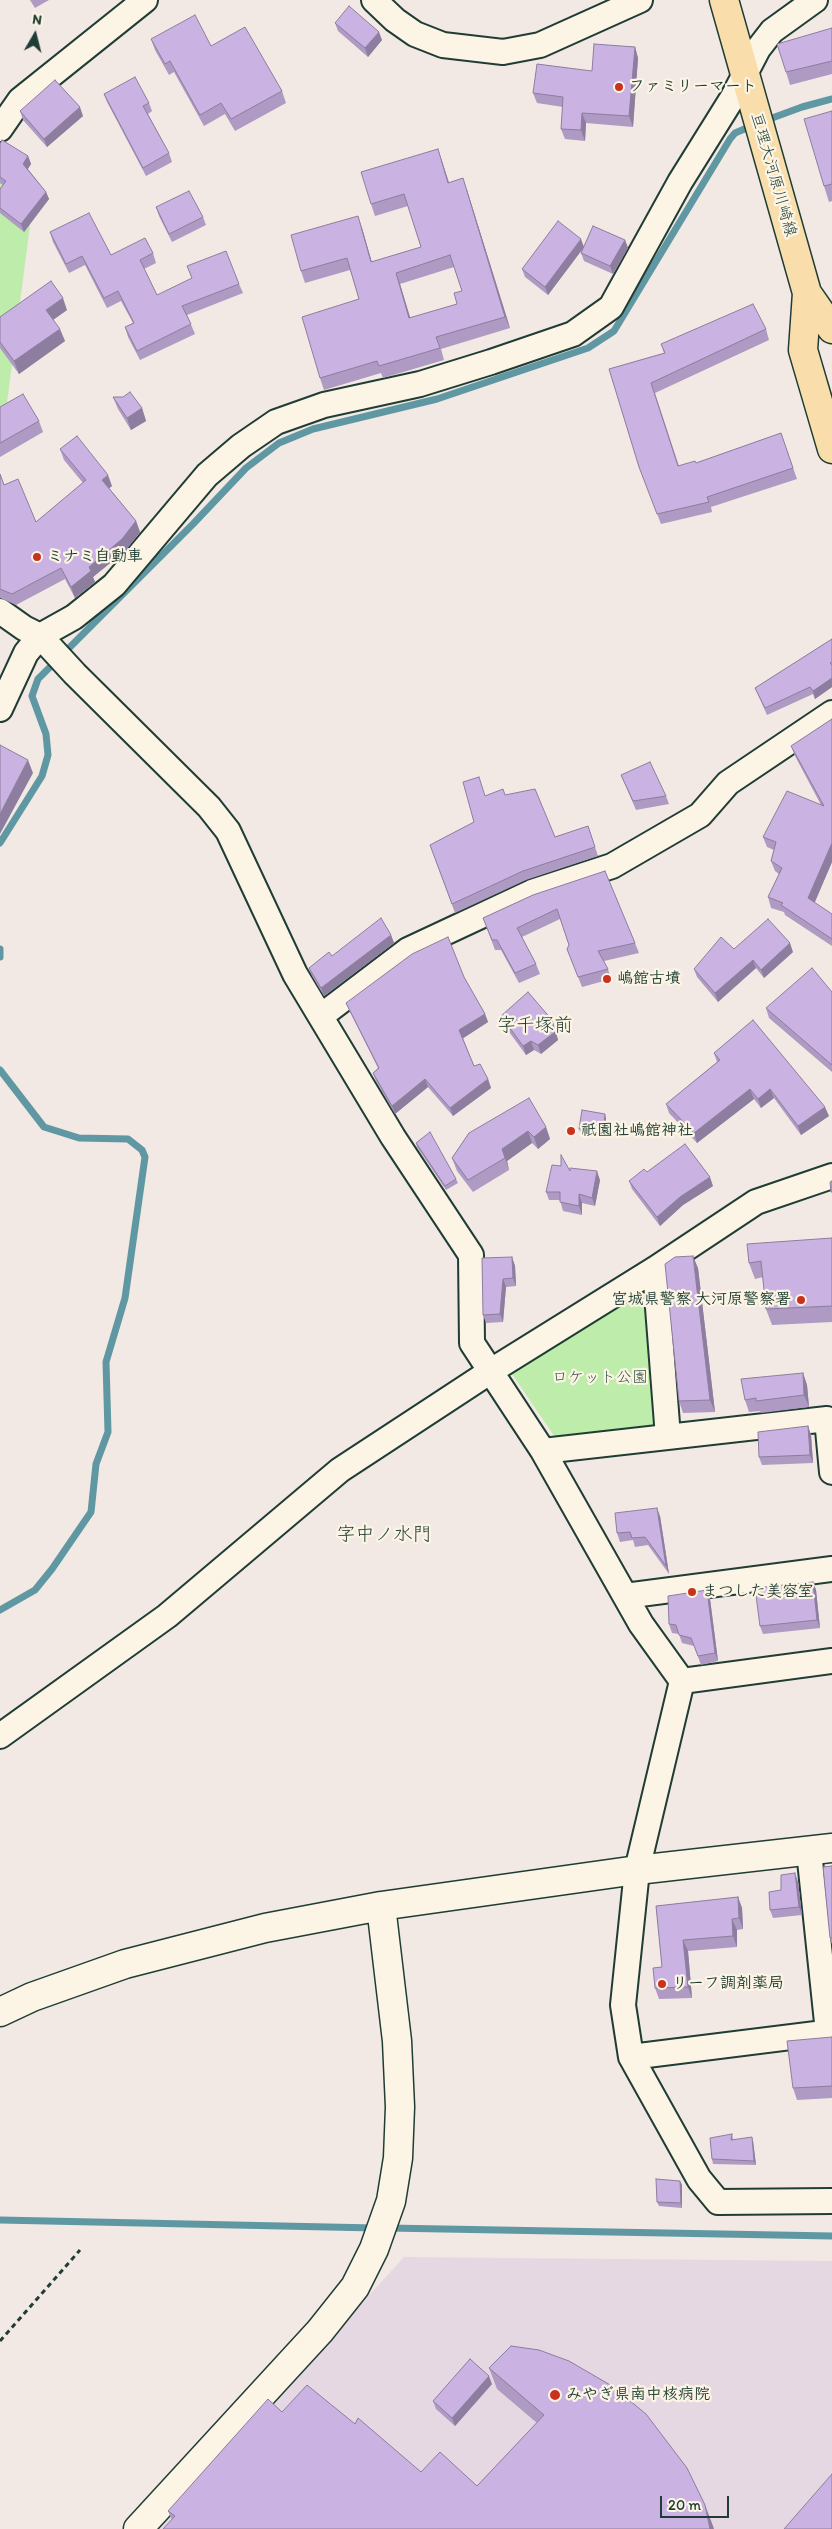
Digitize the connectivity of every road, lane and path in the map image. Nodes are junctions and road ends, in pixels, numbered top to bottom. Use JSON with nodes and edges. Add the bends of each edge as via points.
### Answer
{"nodes":[{"id":1,"x":146,"y":0,"type":"edge"},
{"id":2,"x":374,"y":0,"type":"edge"},
{"id":3,"x":640,"y":0,"type":"edge"},
{"id":4,"x":724,"y":0,"type":"edge"},
{"id":5,"x":816,"y":0,"type":"edge"},
{"id":6,"x":744,"y":76,"type":"junction"},
{"id":7,"x":0,"y":129,"type":"edge"},
{"id":8,"x":807,"y":293,"type":"junction"},
{"id":9,"x":832,"y":329,"type":"edge"},
{"id":10,"x":832,"y":448,"type":"edge"},
{"id":11,"x":0,"y":611,"type":"edge"},
{"id":12,"x":47,"y":643,"type":"junction"},
{"id":13,"x":0,"y":709,"type":"edge"},
{"id":14,"x":832,"y":713,"type":"edge"},
{"id":15,"x":322,"y":1016,"type":"junction"},
{"id":16,"x":832,"y":1176,"type":"edge"},
{"id":17,"x":655,"y":1269,"type":"junction"},
{"id":18,"x":491,"y":1371,"type":"junction"},
{"id":19,"x":668,"y":1437,"type":"junction"},
{"id":20,"x":543,"y":1451,"type":"junction"},
{"id":21,"x":832,"y":1472,"type":"edge"},
{"id":22,"x":832,"y":1569,"type":"edge"},
{"id":23,"x":625,"y":1596,"type":"junction"},
{"id":24,"x":832,"y":1661,"type":"edge"},
{"id":25,"x":682,"y":1681,"type":"junction"},
{"id":26,"x":0,"y":1736,"type":"edge"},
{"id":27,"x":821,"y":1849,"type":"edge"},
{"id":28,"x":637,"y":1870,"type":"junction"},
{"id":29,"x":381,"y":1906,"type":"junction"},
{"id":30,"x":0,"y":2012,"type":"edge"},
{"id":31,"x":830,"y":2032,"type":"edge"},
{"id":32,"x":631,"y":2057,"type":"junction"},
{"id":33,"x":832,"y":2201,"type":"edge"},
{"id":34,"x":80,"y":2250,"type":"dead end"},
{"id":35,"x":0,"y":2341,"type":"edge"},
{"id":36,"x":138,"y":2529,"type":"edge"}],
"edges":[{"from":1,"to":7,"type":"street","via":[[20,100]]},
{"from":2,"to":3,"type":"street","via":[[415,34],[443,45],[503,52],[540,45]]},
{"from":4,"to":6,"type":"main road","name":"亘理大河原川崎線"},
{"from":5,"to":6,"type":"street","via":[[772,31]]},
{"from":6,"to":8,"type":"main road","name":"亘理大河原川崎線"},
{"from":6,"to":12,"type":"street","via":[[680,182],[611,308],[573,334],[491,362],[420,384],[324,405],[276,422],[207,475],[114,584]]},
{"from":8,"to":9,"type":"main road","name":"亘理大河原川崎線"},
{"from":8,"to":10,"type":"main road","name":"亘理大河原川崎線","via":[[803,350]]},
{"from":11,"to":12,"type":"street"},
{"from":12,"to":13,"type":"street","via":[[26,653]]},
{"from":12,"to":15,"type":"street","via":[[209,807],[228,831],[295,974]]},
{"from":14,"to":15,"type":"street","via":[[728,783],[700,815],[612,866],[532,892],[408,950]]},
{"from":15,"to":18,"type":"street","via":[[392,1137],[471,1255],[472,1343]]},
{"from":16,"to":17,"type":"street","via":[[756,1202]]},
{"from":17,"to":18,"type":"street"},
{"from":17,"to":19,"type":"street"},
{"from":18,"to":20,"type":"street"},
{"from":18,"to":26,"type":"street","via":[[340,1470],[167,1616]]},
{"from":19,"to":20,"type":"street"},
{"from":19,"to":21,"type":"street","via":[[826,1419]]},
{"from":20,"to":23,"type":"street"},
{"from":22,"to":23,"type":"street"},
{"from":23,"to":25,"type":"street"},
{"from":24,"to":25,"type":"street"},
{"from":25,"to":28,"type":"street"},
{"from":27,"to":28,"type":"street"},
{"from":27,"to":31,"type":"street"},
{"from":28,"to":29,"type":"street"},
{"from":28,"to":32,"type":"street","via":[[624,2005]]},
{"from":29,"to":30,"type":"street","via":[[265,1928],[125,1964],[32,1997]]},
{"from":29,"to":36,"type":"street","via":[[400,2107],[398,2158],[391,2201],[374,2248],[355,2287],[320,2331]]},
{"from":31,"to":32,"type":"street"},
{"from":32,"to":33,"type":"street","via":[[699,2179],[718,2202]]},
{"from":34,"to":35,"type":"path"}]}
